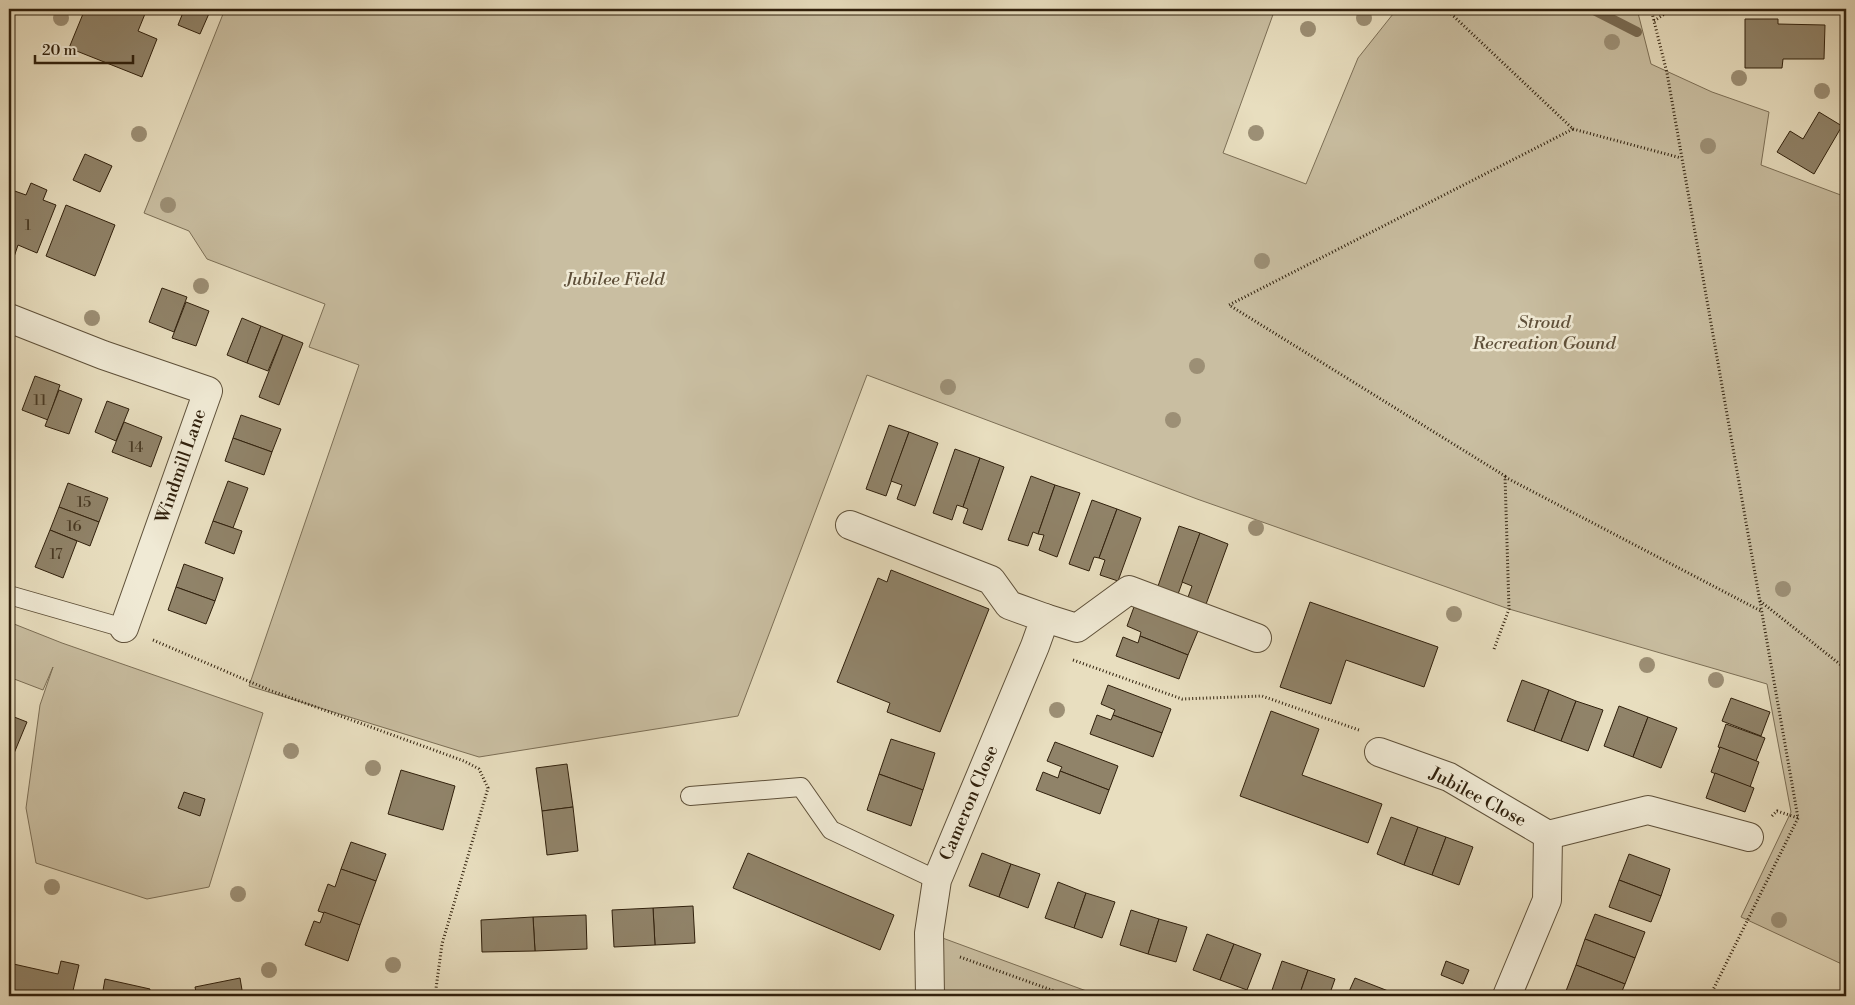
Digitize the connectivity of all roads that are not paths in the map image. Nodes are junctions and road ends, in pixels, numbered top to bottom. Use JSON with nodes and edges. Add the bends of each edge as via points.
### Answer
{"nodes":[{"id":1,"x":9,"y":318,"type":"edge"},
{"id":2,"x":850,"y":525,"type":"dead end"},
{"id":3,"x":9,"y":595,"type":"edge"},
{"id":4,"x":1045,"y":618,"type":"junction"},
{"id":5,"x":124,"y":628,"type":"joint"},
{"id":6,"x":1257,"y":638,"type":"dead end"},
{"id":7,"x":1379,"y":752,"type":"road end"},
{"id":8,"x":690,"y":796,"type":"dead end"},
{"id":9,"x":1548,"y":834,"type":"junction"},
{"id":10,"x":1749,"y":837,"type":"dead end"},
{"id":11,"x":937,"y":880,"type":"junction"},
{"id":12,"x":930,"y":996,"type":"edge"},
{"id":13,"x":1507,"y":996,"type":"edge"}],
"edges":[{"from":1,"to":5,"type":"street","name":"Windmill Lane","via":[[208,391]]},
{"from":2,"to":4,"type":"street","via":[[991,580],[1009,605]]},
{"from":3,"to":5,"type":"lane"},
{"from":4,"to":6,"type":"street","via":[[1077,628],[1129,590]]},
{"from":4,"to":11,"type":"street","name":"Cameron Close"},
{"from":7,"to":9,"type":"street","name":"Jubilee Close","via":[[1449,777]]},
{"from":8,"to":11,"type":"lane","via":[[801,788],[831,830]]},
{"from":9,"to":10,"type":"street","via":[[1648,810]]},
{"from":9,"to":13,"type":"street","via":[[1547,900]]},
{"from":11,"to":12,"type":"street","name":"Cameron Close","via":[[929,933]]}]}
